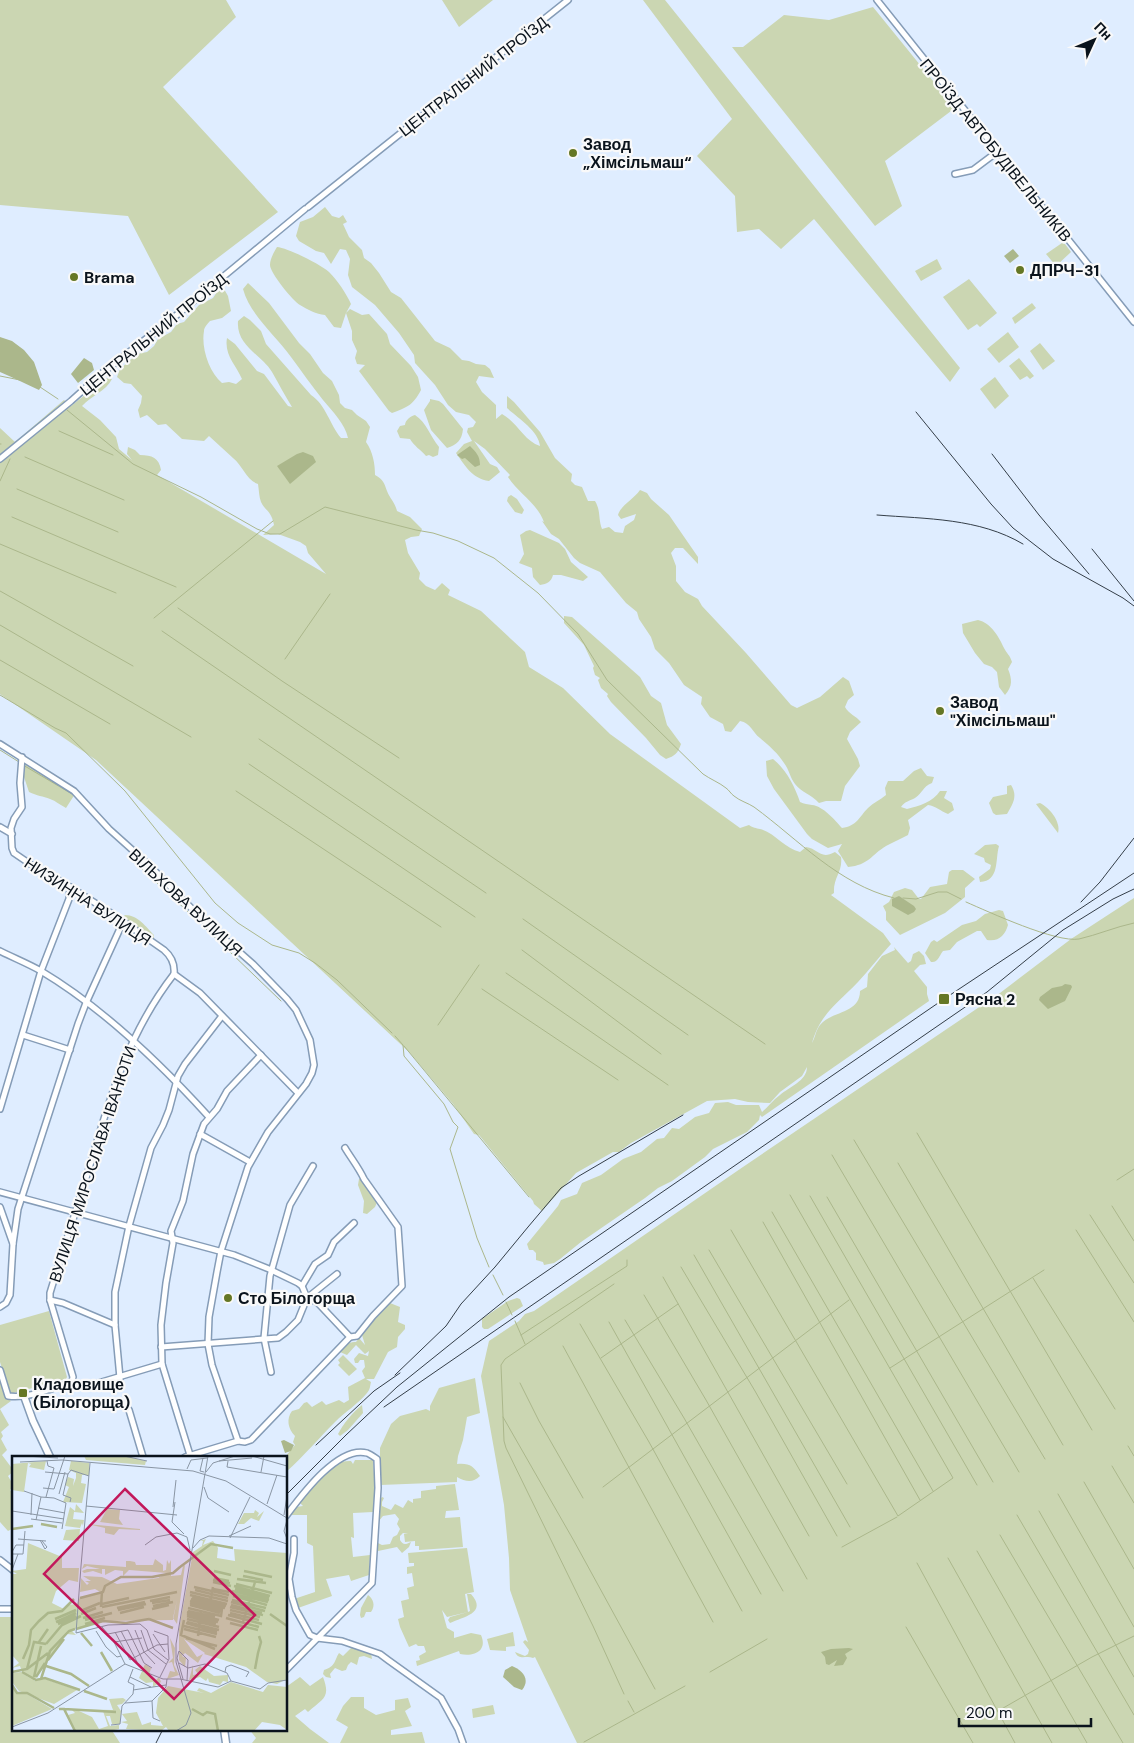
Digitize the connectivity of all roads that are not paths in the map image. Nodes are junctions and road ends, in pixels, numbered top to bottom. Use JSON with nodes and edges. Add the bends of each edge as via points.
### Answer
{"nodes":[{"id":1,"x":568,"y":0,"type":"edge"},
{"id":2,"x":877,"y":0,"type":"edge"},
{"id":3,"x":997,"y":152,"type":"junction"},
{"id":4,"x":955,"y":174,"type":"dead end"},
{"id":5,"x":1134,"y":322,"type":"edge"},
{"id":6,"x":0,"y":459,"type":"edge"},
{"id":7,"x":0,"y":744,"type":"edge"},
{"id":8,"x":22,"y":756,"type":"junction"},
{"id":9,"x":0,"y":827,"type":"edge"},
{"id":10,"x":12,"y":834,"type":"junction"},
{"id":11,"x":70,"y":887,"type":"junction"},
{"id":12,"x":123,"y":922,"type":"junction"},
{"id":13,"x":0,"y":951,"type":"edge"},
{"id":14,"x":41,"y":971,"type":"junction"},
{"id":15,"x":174,"y":974,"type":"junction"},
{"id":16,"x":86,"y":1003,"type":"junction"},
{"id":17,"x":222,"y":1016,"type":"junction"},
{"id":18,"x":23,"y":1035,"type":"junction"},
{"id":19,"x":132,"y":1040,"type":"junction"},
{"id":20,"x":70,"y":1050,"type":"junction"},
{"id":21,"x":261,"y":1055,"type":"junction"},
{"id":22,"x":176,"y":1081,"type":"junction"},
{"id":23,"x":298,"y":1093,"type":"junction"},
{"id":24,"x":0,"y":1109,"type":"edge"},
{"id":25,"x":209,"y":1117,"type":"junction"},
{"id":26,"x":200,"y":1134,"type":"junction"},
{"id":27,"x":344,"y":1148,"type":"dead end"},
{"id":28,"x":250,"y":1162,"type":"junction"},
{"id":29,"x":314,"y":1166,"type":"dead end"},
{"id":30,"x":0,"y":1192,"type":"edge"},
{"id":31,"x":22,"y":1199,"type":"junction"},
{"id":32,"x":0,"y":1207,"type":"edge"},
{"id":33,"x":75,"y":1213,"type":"junction"},
{"id":34,"x":354,"y":1223,"type":"dead end"},
{"id":35,"x":129,"y":1226,"type":"junction"},
{"id":36,"x":172,"y":1240,"type":"junction"},
{"id":37,"x":13,"y":1244,"type":"junction"},
{"id":38,"x":221,"y":1251,"type":"junction"},
{"id":39,"x":272,"y":1271,"type":"junction"},
{"id":40,"x":337,"y":1274,"type":"dead end"},
{"id":41,"x":302,"y":1286,"type":"junction"},
{"id":42,"x":307,"y":1298,"type":"junction"},
{"id":43,"x":50,"y":1300,"type":"junction"},
{"id":44,"x":0,"y":1307,"type":"edge"},
{"id":45,"x":115,"y":1325,"type":"junction"},
{"id":46,"x":350,"y":1337,"type":"junction"},
{"id":47,"x":264,"y":1338,"type":"junction"},
{"id":48,"x":208,"y":1344,"type":"junction"},
{"id":49,"x":161,"y":1347,"type":"junction"},
{"id":50,"x":162,"y":1364,"type":"junction"},
{"id":51,"x":0,"y":1370,"type":"edge"},
{"id":52,"x":271,"y":1372,"type":"dead end"},
{"id":53,"x":120,"y":1378,"type":"junction"},
{"id":54,"x":72,"y":1382,"type":"junction"},
{"id":55,"x":24,"y":1396,"type":"junction"},
{"id":56,"x":128,"y":1410,"type":"dead end"},
{"id":57,"x":238,"y":1441,"type":"junction"},
{"id":58,"x":50,"y":1456,"type":"edge"},
{"id":59,"x":143,"y":1456,"type":"edge"},
{"id":60,"x":187,"y":1456,"type":"edge"},
{"id":61,"x":288,"y":1514,"type":"edge"},
{"id":62,"x":294,"y":1539,"type":"dead end"},
{"id":63,"x":0,"y":1560,"type":"edge"},
{"id":64,"x":12,"y":1569,"type":"edge"},
{"id":65,"x":317,"y":1638,"type":"junction"},
{"id":66,"x":288,"y":1668,"type":"edge"},
{"id":67,"x":224,"y":1730,"type":"edge"},
{"id":68,"x":226,"y":1743,"type":"edge"},
{"id":69,"x":463,"y":1743,"type":"edge"}],
"edges":[{"from":1,"to":6,"type":"street","name":"ЦЕНТРАЛЬНИЙ ПРОЇЗД","via":[[306,208]]},
{"from":2,"to":3,"type":"street","name":"ПРОЇЗД АВТОБУДІВЕЛЬНИКІВ"},
{"from":3,"to":4,"type":"street","via":[[973,170]]},
{"from":3,"to":5,"type":"street","name":"ПРОЇЗД АВТОБУДІВЕЛЬНИКІВ"},
{"from":7,"to":8,"type":"street","name":"ВІЛЬХОВА ВУЛИЦЯ"},
{"from":8,"to":10,"type":"street","via":[[22,807],[14,819]]},
{"from":8,"to":23,"type":"street","name":"ВІЛЬХОВА ВУЛИЦЯ","via":[[74,791],[202,920],[287,999],[310,1040],[313,1055],[312,1073]]},
{"from":9,"to":10,"type":"street"},
{"from":10,"to":11,"type":"street","name":"НИЗИННА ВУЛИЦЯ","via":[[14,853]]},
{"from":11,"to":12,"type":"street","name":"НИЗИННА ВУЛИЦЯ"},
{"from":11,"to":14,"type":"street","via":[[69,899]]},
{"from":12,"to":15,"type":"street","name":"НИЗИННА ВУЛИЦЯ","via":[[170,956]]},
{"from":12,"to":16,"type":"street"},
{"from":13,"to":14,"type":"street"},
{"from":14,"to":16,"type":"street"},
{"from":14,"to":18,"type":"street"},
{"from":15,"to":17,"type":"street","via":[[192,986]]},
{"from":15,"to":19,"type":"street","name":"ВУЛИЦЯ МИРОСЛАВА ІВАНЮТИ"},
{"from":16,"to":19,"type":"street"},
{"from":16,"to":20,"type":"street"},
{"from":17,"to":21,"type":"street"},
{"from":17,"to":22,"type":"street"},
{"from":18,"to":20,"type":"street"},
{"from":18,"to":24,"type":"street"},
{"from":19,"to":22,"type":"street"},
{"from":19,"to":33,"type":"street","name":"ВУЛИЦЯ МИРОСЛАВА ІВАНЮТИ"},
{"from":20,"to":31,"type":"street"},
{"from":21,"to":23,"type":"street"},
{"from":21,"to":25,"type":"street","via":[[227,1091]]},
{"from":22,"to":25,"type":"street"},
{"from":22,"to":35,"type":"street","via":[[166,1118],[151,1148]]},
{"from":23,"to":28,"type":"street","name":"ВІЛЬХОВА ВУЛИЦЯ"},
{"from":25,"to":26,"type":"street"},
{"from":26,"to":28,"type":"street"},
{"from":26,"to":36,"type":"street","via":[[183,1201],[171,1232]]},
{"from":27,"to":46,"type":"street","via":[[398,1227],[402,1286],[357,1336]]},
{"from":28,"to":38,"type":"street","name":"ВІЛЬХОВА ВУЛИЦЯ"},
{"from":29,"to":39,"type":"street","via":[[290,1205]]},
{"from":30,"to":31,"type":"street"},
{"from":31,"to":33,"type":"street"},
{"from":31,"to":37,"type":"street"},
{"from":32,"to":37,"type":"street"},
{"from":33,"to":35,"type":"street"},
{"from":33,"to":43,"type":"street","name":"ВУЛИЦЯ МИРОСЛАВА ІВАНЮТИ"},
{"from":34,"to":41,"type":"street","via":[[334,1242],[328,1255],[315,1264]]},
{"from":35,"to":36,"type":"street"},
{"from":35,"to":45,"type":"street","via":[[115,1292]]},
{"from":36,"to":38,"type":"street"},
{"from":36,"to":49,"type":"street"},
{"from":37,"to":44,"type":"street","via":[[10,1295]]},
{"from":38,"to":39,"type":"street"},
{"from":38,"to":48,"type":"street","name":"ВІЛЬХОВА ВУЛИЦЯ","via":[[209,1317]]},
{"from":39,"to":41,"type":"street"},
{"from":39,"to":47,"type":"street"},
{"from":40,"to":42,"type":"street"},
{"from":41,"to":42,"type":"street"},
{"from":42,"to":46,"type":"street","via":[[316,1302]]},
{"from":42,"to":47,"type":"street","via":[[298,1320],[286,1332],[278,1338]]},
{"from":43,"to":45,"type":"street"},
{"from":43,"to":54,"type":"street","name":"ВУЛИЦЯ МИРОСЛАВА ІВАНЮТИ"},
{"from":45,"to":53,"type":"street"},
{"from":46,"to":57,"type":"street","via":[[251,1440]]},
{"from":47,"to":48,"type":"street"},
{"from":47,"to":52,"type":"street"},
{"from":48,"to":49,"type":"street"},
{"from":48,"to":57,"type":"street","name":"ВІЛЬХОВА ВУЛИЦЯ"},
{"from":49,"to":50,"type":"street"},
{"from":50,"to":53,"type":"street"},
{"from":50,"to":60,"type":"street"},
{"from":51,"to":55,"type":"street","via":[[8,1396]]},
{"from":53,"to":54,"type":"street","via":[[77,1386]]},
{"from":54,"to":55,"type":"street"},
{"from":55,"to":58,"type":"street"},
{"from":56,"to":59,"type":"street"},
{"from":57,"to":60,"type":"street"},
{"from":61,"to":65,"type":"street","via":[[320,1475],[340,1459],[361,1452],[376,1459],[378,1488],[372,1583]]},
{"from":62,"to":65,"type":"street","via":[[289,1579],[292,1597],[310,1635]]},
{"from":63,"to":64,"type":"street"},
{"from":65,"to":66,"type":"street"},
{"from":65,"to":69,"type":"street","via":[[342,1641],[380,1654],[441,1698]]},
{"from":67,"to":68,"type":"street"}]}
